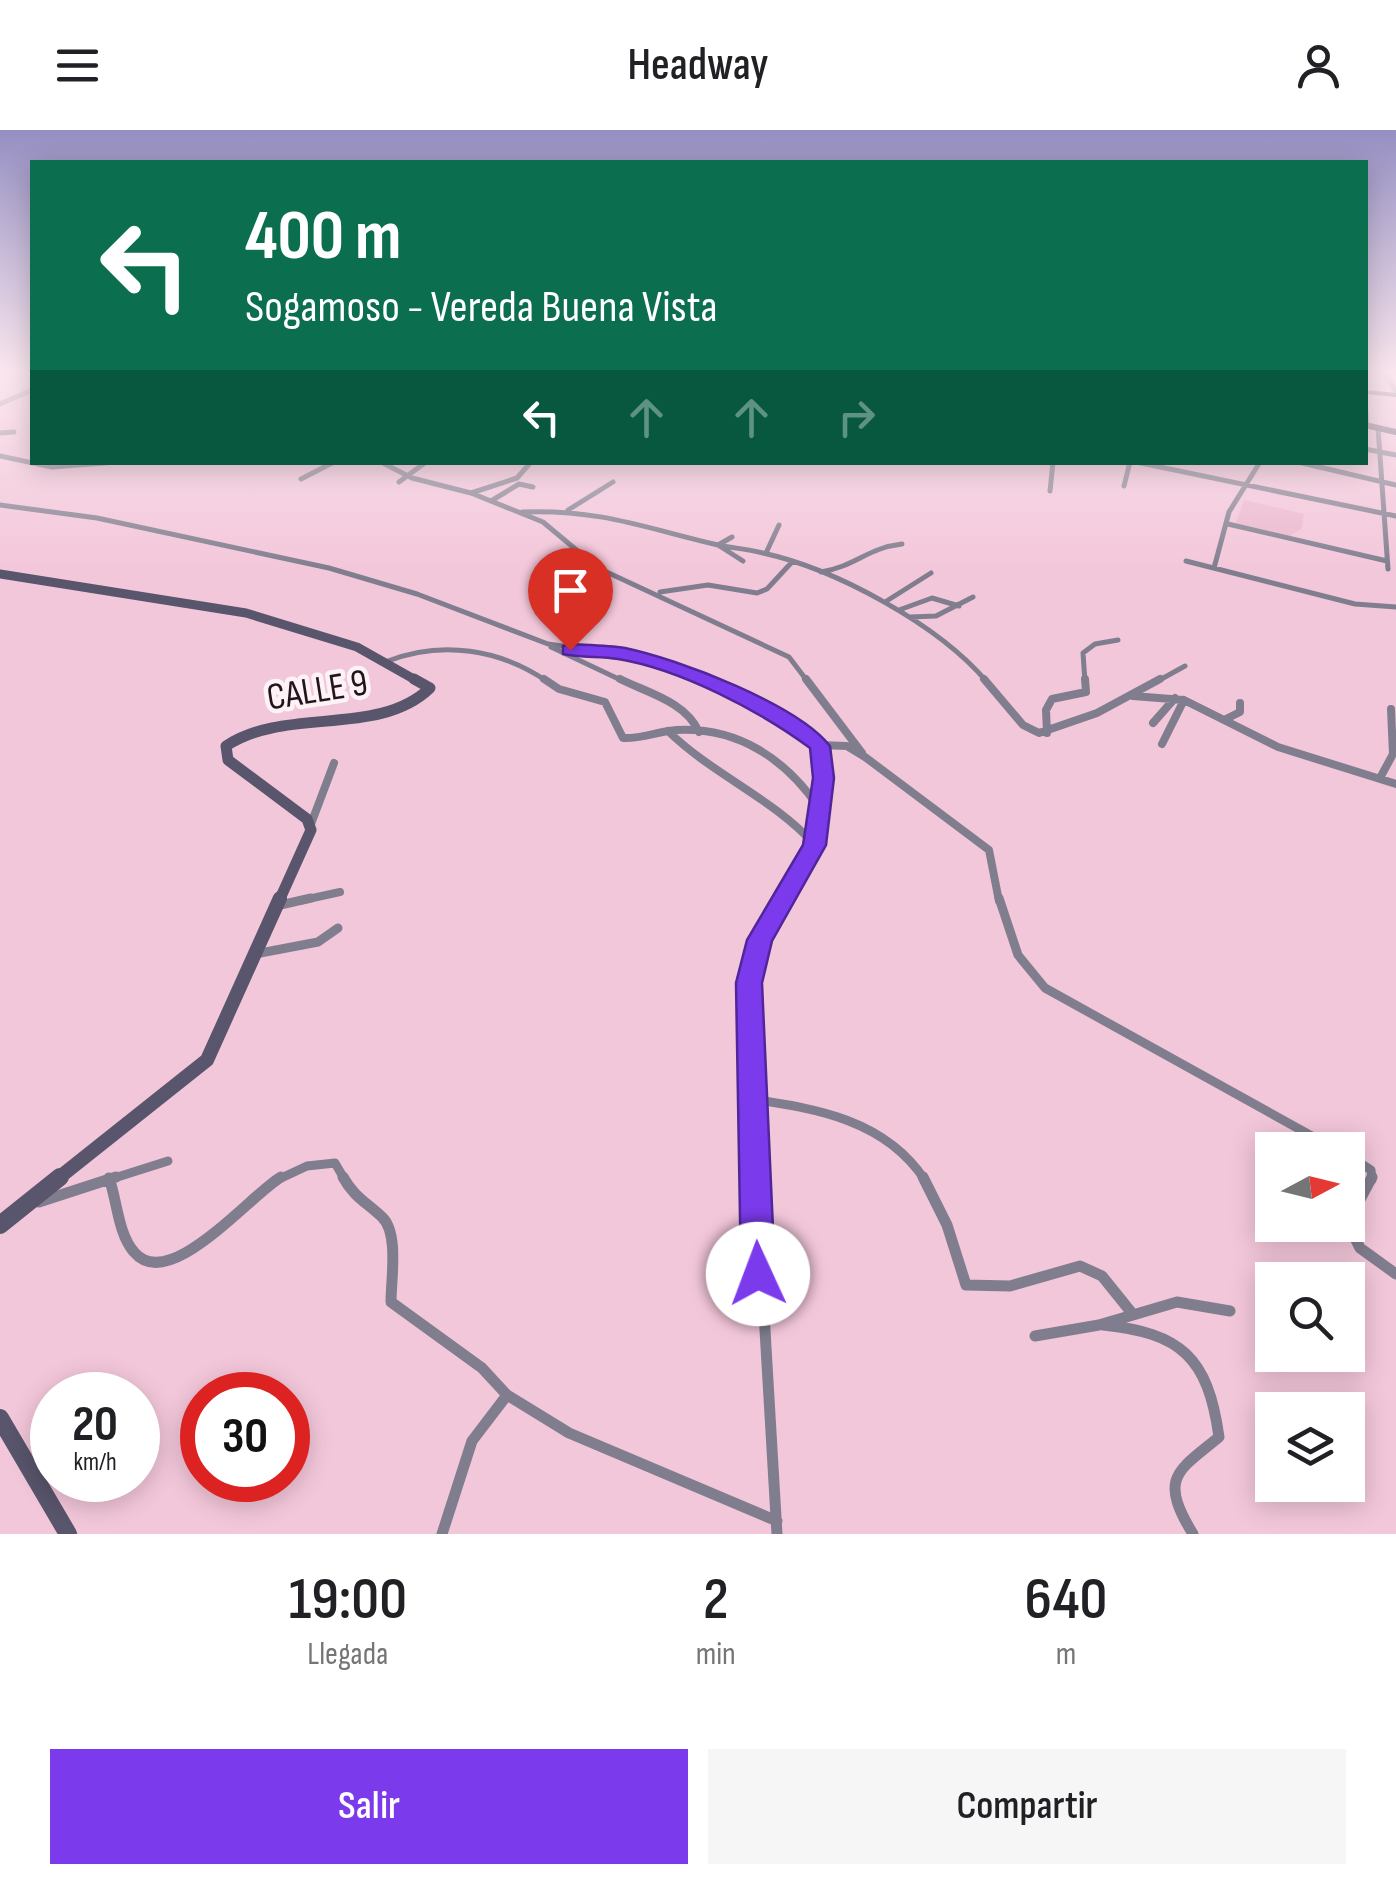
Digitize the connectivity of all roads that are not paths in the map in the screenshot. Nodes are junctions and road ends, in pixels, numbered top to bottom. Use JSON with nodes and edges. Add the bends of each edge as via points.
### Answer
{"nodes":[{"id":1,"x":1379,"y":439,"type":"edge"},
{"id":2,"x":1368,"y":449,"type":"edge"},
{"id":3,"x":1381,"y":452,"type":"junction"},
{"id":4,"x":0,"y":456,"type":"edge"},
{"id":5,"x":1396,"y":456,"type":"edge"},
{"id":6,"x":30,"y":461,"type":"edge"},
{"id":7,"x":54,"y":465,"type":"edge"},
{"id":8,"x":60,"y":465,"type":"edge"},
{"id":9,"x":86,"y":465,"type":"edge"},
{"id":10,"x":328,"y":465,"type":"edge"},
{"id":11,"x":387,"y":465,"type":"edge"},
{"id":12,"x":423,"y":465,"type":"edge"},
{"id":13,"x":529,"y":465,"type":"edge"},
{"id":14,"x":1054,"y":465,"type":"edge"},
{"id":15,"x":1132,"y":465,"type":"edge"},
{"id":16,"x":1153,"y":465,"type":"edge"},
{"id":17,"x":1183,"y":465,"type":"edge"},
{"id":18,"x":1258,"y":465,"type":"edge"},
{"id":19,"x":1311,"y":465,"type":"edge"},
{"id":20,"x":66,"y":467,"type":"junction"},
{"id":21,"x":1180,"y":469,"type":"junction"},
{"id":22,"x":410,"y":477,"type":"junction"},
{"id":23,"x":300,"y":479,"type":"dead end"},
{"id":24,"x":1381,"y":481,"type":"junction"},
{"id":25,"x":399,"y":482,"type":"dead end"},
{"id":26,"x":428,"y":482,"type":"junction"},
{"id":27,"x":613,"y":482,"type":"dead end"},
{"id":28,"x":1248,"y":483,"type":"junction"},
{"id":29,"x":1396,"y":485,"type":"edge"},
{"id":30,"x":1124,"y":486,"type":"dead end"},
{"id":31,"x":533,"y":487,"type":"dead end"},
{"id":32,"x":415,"y":489,"type":"dead end"},
{"id":33,"x":1050,"y":491,"type":"dead end"},
{"id":34,"x":471,"y":493,"type":"junction"},
{"id":35,"x":429,"y":494,"type":"dead end"},
{"id":36,"x":490,"y":501,"type":"junction"},
{"id":37,"x":0,"y":505,"type":"edge"},
{"id":38,"x":568,"y":510,"type":"junction"},
{"id":39,"x":522,"y":512,"type":"junction"},
{"id":40,"x":1386,"y":514,"type":"junction"},
{"id":41,"x":1396,"y":516,"type":"edge"},
{"id":42,"x":1228,"y":524,"type":"junction"},
{"id":43,"x":779,"y":525,"type":"dead end"},
{"id":44,"x":732,"y":537,"type":"dead end"},
{"id":45,"x":902,"y":544,"type":"dead end"},
{"id":46,"x":718,"y":545,"type":"junction"},
{"id":47,"x":766,"y":553,"type":"junction"},
{"id":48,"x":743,"y":561,"type":"dead end"},
{"id":49,"x":1186,"y":561,"type":"dead end"},
{"id":50,"x":792,"y":562,"type":"junction"},
{"id":51,"x":1214,"y":568,"type":"junction"},
{"id":52,"x":817,"y":572,"type":"junction"},
{"id":53,"x":931,"y":573,"type":"dead end"},
{"id":54,"x":0,"y":574,"type":"edge"},
{"id":55,"x":658,"y":593,"type":"junction"},
{"id":56,"x":973,"y":597,"type":"dead end"},
{"id":57,"x":885,"y":602,"type":"junction"},
{"id":58,"x":958,"y":606,"type":"junction"},
{"id":59,"x":1396,"y":607,"type":"edge"},
{"id":60,"x":898,"y":610,"type":"junction"},
{"id":61,"x":910,"y":617,"type":"junction"},
{"id":62,"x":1118,"y":640,"type":"dead end"},
{"id":63,"x":548,"y":644,"type":"junction"},
{"id":64,"x":388,"y":661,"type":"junction"},
{"id":65,"x":1184,"y":666,"type":"dead end"},
{"id":66,"x":1130,"y":696,"type":"junction"},
{"id":67,"x":1179,"y":699,"type":"junction"},
{"id":68,"x":1240,"y":702,"type":"dead end"},
{"id":69,"x":1392,"y":710,"type":"dead end"},
{"id":70,"x":1226,"y":719,"type":"junction"},
{"id":71,"x":1153,"y":723,"type":"dead end"},
{"id":72,"x":668,"y":732,"type":"junction"},
{"id":73,"x":700,"y":732,"type":"junction"},
{"id":74,"x":1047,"y":733,"type":"junction"},
{"id":75,"x":1162,"y":744,"type":"dead end"},
{"id":76,"x":820,"y":746,"type":"junction"},
{"id":77,"x":865,"y":756,"type":"junction"},
{"id":78,"x":334,"y":763,"type":"dead end"},
{"id":79,"x":1380,"y":778,"type":"junction"},
{"id":80,"x":1396,"y":784,"type":"edge"},
{"id":81,"x":820,"y":810,"type":"junction"},
{"id":82,"x":311,"y":826,"type":"junction"},
{"id":83,"x":815,"y":845,"type":"junction"},
{"id":84,"x":340,"y":892,"type":"dead end"},
{"id":85,"x":276,"y":906,"type":"junction"},
{"id":86,"x":338,"y":928,"type":"dead end"},
{"id":87,"x":251,"y":954,"type":"junction"},
{"id":88,"x":750,"y":1099,"type":"junction"},
{"id":89,"x":1305,"y":1132,"type":"edge"},
{"id":90,"x":168,"y":1161,"type":"dead end"},
{"id":91,"x":1365,"y":1166,"type":"edge"},
{"id":92,"x":109,"y":1178,"type":"junction"},
{"id":93,"x":1365,"y":1194,"type":"edge"},
{"id":94,"x":17,"y":1209,"type":"junction"},
{"id":95,"x":0,"y":1226,"type":"edge"},
{"id":96,"x":1353,"y":1242,"type":"edge"},
{"id":97,"x":1396,"y":1274,"type":"edge"},
{"id":98,"x":1230,"y":1311,"type":"dead end"},
{"id":99,"x":1131,"y":1312,"type":"junction"},
{"id":100,"x":1103,"y":1325,"type":"junction"},
{"id":101,"x":1035,"y":1336,"type":"dead end"},
{"id":102,"x":507,"y":1395,"type":"junction"},
{"id":103,"x":0,"y":1418,"type":"edge"},
{"id":104,"x":777,"y":1528,"type":"edge"},
{"id":105,"x":68,"y":1534,"type":"edge"},
{"id":106,"x":442,"y":1534,"type":"edge"},
{"id":107,"x":1193,"y":1534,"type":"edge"}],
"edges":[{"from":1,"to":3,"type":"street"},
{"from":2,"to":3,"type":"street"},
{"from":3,"to":5,"type":"street"},
{"from":3,"to":24,"type":"street"},
{"from":4,"to":6,"type":"street"},
{"from":7,"to":20,"type":"street"},
{"from":8,"to":20,"type":"street"},
{"from":9,"to":20,"type":"street"},
{"from":10,"to":23,"type":"street"},
{"from":11,"to":22,"type":"street"},
{"from":12,"to":22,"type":"street"},
{"from":13,"to":34,"type":"street","via":[[518,478]]},
{"from":14,"to":33,"type":"street"},
{"from":15,"to":30,"type":"street"},
{"from":16,"to":21,"type":"street"},
{"from":17,"to":21,"type":"street"},
{"from":18,"to":28,"type":"street"},
{"from":19,"to":24,"type":"street"},
{"from":21,"to":28,"type":"street"},
{"from":22,"to":25,"type":"street"},
{"from":22,"to":26,"type":"street"},
{"from":22,"to":32,"type":"street"},
{"from":24,"to":29,"type":"street"},
{"from":24,"to":40,"type":"street"},
{"from":26,"to":34,"type":"street"},
{"from":26,"to":35,"type":"street"},
{"from":27,"to":38,"type":"street"},
{"from":28,"to":40,"type":"street"},
{"from":28,"to":42,"type":"street"},
{"from":31,"to":36,"type":"street","via":[[518,484]]},
{"from":34,"to":36,"type":"street"},
{"from":36,"to":39,"type":"street"},
{"from":37,"to":63,"type":"street","via":[[97,518],[328,568]]},
{"from":38,"to":39,"type":"street"},
{"from":38,"to":46,"type":"street"},
{"from":39,"to":55,"type":"street","via":[[549,525],[598,568]]},
{"from":40,"to":41,"type":"street"},
{"from":40,"to":42,"type":"street","via":[[1388,565]]},
{"from":42,"to":51,"type":"street"},
{"from":43,"to":47,"type":"street"},
{"from":44,"to":46,"type":"street"},
{"from":45,"to":52,"type":"street","via":[[875,547],[842,570]]},
{"from":46,"to":47,"type":"street"},
{"from":46,"to":48,"type":"street"},
{"from":47,"to":50,"type":"street"},
{"from":49,"to":51,"type":"street"},
{"from":50,"to":52,"type":"street"},
{"from":50,"to":55,"type":"street","via":[[763,591],[708,585]]},
{"from":51,"to":59,"type":"street","via":[[1355,604]]},
{"from":52,"to":57,"type":"street"},
{"from":53,"to":57,"type":"street"},
{"from":54,"to":64,"type":"street","name":"CALLE 9","via":[[246,613]]},
{"from":55,"to":77,"type":"street","via":[[790,657]]},
{"from":56,"to":58,"type":"street"},
{"from":57,"to":60,"type":"street"},
{"from":58,"to":60,"type":"street","via":[[932,598]]},
{"from":58,"to":61,"type":"street"},
{"from":60,"to":61,"type":"street"},
{"from":61,"to":74,"type":"street","via":[[978,669],[1023,725]]},
{"from":62,"to":74,"type":"street","via":[[1082,653],[1086,692],[1052,699]]},
{"from":63,"to":73,"type":"street","via":[[679,707]]},
{"from":63,"to":76,"type":"street","via":[[623,654],[717,686],[772,710]]},
{"from":64,"to":72,"type":"street","via":[[434,647],[522,664],[559,688],[605,702],[623,738]]},
{"from":64,"to":82,"type":"street","name":"CALLE 9","via":[[428,682],[428,693],[334,720],[243,732],[226,746],[228,760]]},
{"from":65,"to":66,"type":"street"},
{"from":66,"to":67,"type":"street"},
{"from":66,"to":74,"type":"street"},
{"from":67,"to":70,"type":"street"},
{"from":67,"to":71,"type":"street"},
{"from":67,"to":75,"type":"street"},
{"from":68,"to":70,"type":"street","via":[[1240,712]]},
{"from":69,"to":79,"type":"street","via":[[1393,754]]},
{"from":70,"to":79,"type":"street","via":[[1278,748]]},
{"from":72,"to":73,"type":"street"},
{"from":72,"to":83,"type":"street","via":[[702,763],[791,816]]},
{"from":73,"to":81,"type":"street","via":[[762,748],[798,775]]},
{"from":76,"to":77,"type":"street","via":[[841,744]]},
{"from":76,"to":81,"type":"street"},
{"from":77,"to":89,"type":"street","via":[[990,850],[1012,949],[1045,988]]},
{"from":78,"to":82,"type":"street"},
{"from":79,"to":80,"type":"street"},
{"from":81,"to":83,"type":"street"},
{"from":82,"to":85,"type":"street"},
{"from":83,"to":88,"type":"street","via":[[760,940],[749,983]]},
{"from":84,"to":85,"type":"street"},
{"from":85,"to":87,"type":"street"},
{"from":86,"to":87,"type":"street","via":[[318,942]]},
{"from":87,"to":94,"type":"street","via":[[219,1041],[196,1074]]},
{"from":88,"to":99,"type":"street","via":[[842,1114],[906,1152],[939,1208],[966,1285],[1039,1282],[1080,1266],[1102,1276]]},
{"from":88,"to":104,"type":"street"},
{"from":90,"to":92,"type":"street"},
{"from":91,"to":93,"type":"street","via":[[1372,1182]]},
{"from":92,"to":94,"type":"street"},
{"from":92,"to":102,"type":"street","via":[[133,1252],[158,1262],[199,1246],[263,1189],[321,1161],[334,1163],[355,1198],[385,1219],[392,1240],[392,1302]]},
{"from":94,"to":95,"type":"street"},
{"from":96,"to":97,"type":"street"},
{"from":98,"to":99,"type":"street","via":[[1181,1300]]},
{"from":99,"to":100,"type":"street"},
{"from":100,"to":101,"type":"street"},
{"from":100,"to":107,"type":"street","via":[[1172,1339],[1200,1374],[1218,1437],[1176,1474],[1175,1490]]},
{"from":102,"to":104,"type":"street","via":[[568,1432]]},
{"from":102,"to":106,"type":"street","via":[[472,1441]]},
{"from":103,"to":105,"type":"street"}]}
